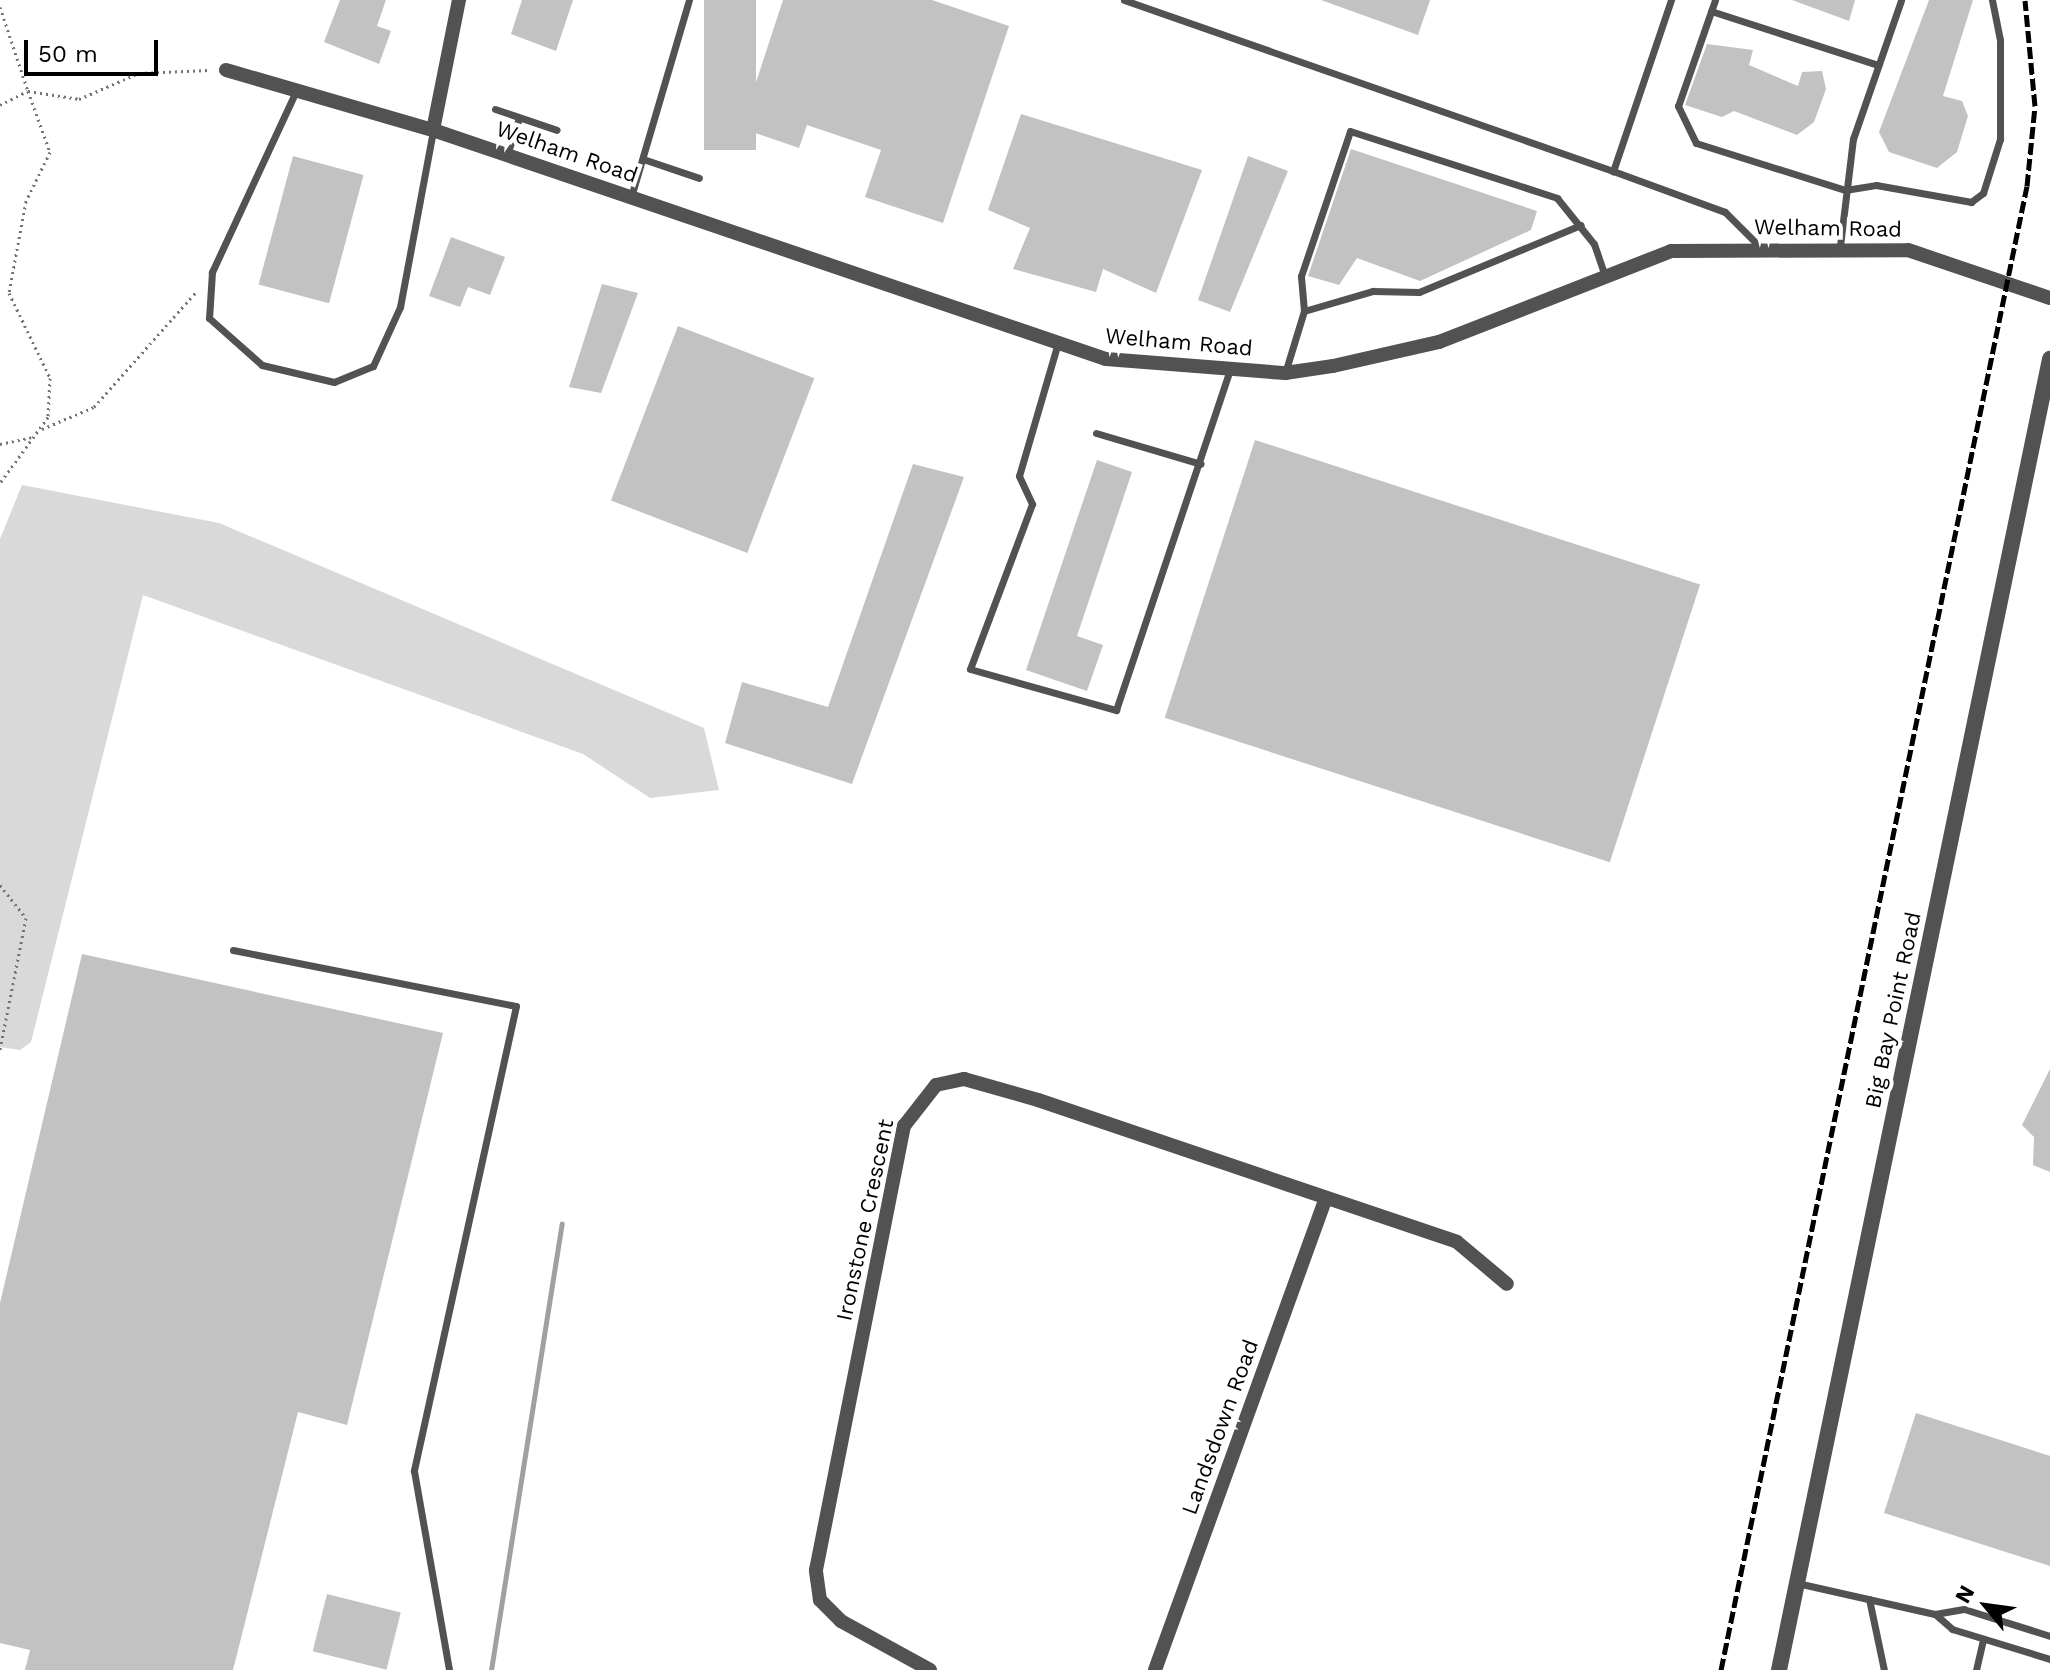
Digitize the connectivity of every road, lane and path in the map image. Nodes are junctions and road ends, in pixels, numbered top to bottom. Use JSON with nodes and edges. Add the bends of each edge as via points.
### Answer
{"nodes":[{"id":1,"x":459,"y":0,"type":"edge"},
{"id":2,"x":689,"y":0,"type":"edge"},
{"id":3,"x":1124,"y":0,"type":"edge"},
{"id":4,"x":1671,"y":0,"type":"edge"},
{"id":5,"x":1715,"y":0,"type":"edge"},
{"id":6,"x":1901,"y":0,"type":"edge"},
{"id":7,"x":1992,"y":0,"type":"edge"},
{"id":8,"x":0,"y":7,"type":"edge"},
{"id":9,"x":1711,"y":11,"type":"junction"},
{"id":10,"x":1878,"y":65,"type":"junction"},
{"id":11,"x":226,"y":70,"type":"joint"},
{"id":12,"x":28,"y":91,"type":"junction"},
{"id":13,"x":296,"y":91,"type":"junction"},
{"id":14,"x":0,"y":105,"type":"edge"},
{"id":15,"x":495,"y":109,"type":"dead end"},
{"id":16,"x":519,"y":118,"type":"junction"},
{"id":17,"x":433,"y":130,"type":"junction"},
{"id":18,"x":557,"y":130,"type":"dead end"},
{"id":19,"x":507,"y":155,"type":"junction"},
{"id":20,"x":643,"y":159,"type":"junction"},
{"id":21,"x":1613,"y":171,"type":"junction"},
{"id":22,"x":699,"y":178,"type":"dead end"},
{"id":23,"x":1845,"y":190,"type":"junction"},
{"id":24,"x":631,"y":197,"type":"junction"},
{"id":25,"x":1581,"y":225,"type":"junction"},
{"id":26,"x":1840,"y":246,"type":"junction"},
{"id":27,"x":1761,"y":248,"type":"junction"},
{"id":28,"x":212,"y":272,"type":"junction"},
{"id":29,"x":1604,"y":273,"type":"junction"},
{"id":30,"x":2050,"y":298,"type":"edge"},
{"id":31,"x":1304,"y":311,"type":"junction"},
{"id":32,"x":1057,"y":346,"type":"junction"},
{"id":33,"x":2050,"y":359,"type":"edge"},
{"id":34,"x":1230,"y":370,"type":"junction"},
{"id":35,"x":1285,"y":373,"type":"junction"},
{"id":36,"x":38,"y":431,"type":"junction"},
{"id":37,"x":1096,"y":433,"type":"dead end"},
{"id":38,"x":34,"y":437,"type":"junction"},
{"id":39,"x":0,"y":444,"type":"edge"},
{"id":40,"x":1201,"y":464,"type":"junction"},
{"id":41,"x":0,"y":483,"type":"edge"},
{"id":42,"x":0,"y":885,"type":"edge"},
{"id":43,"x":233,"y":950,"type":"dead end"},
{"id":44,"x":0,"y":1049,"type":"edge"},
{"id":45,"x":1325,"y":1200,"type":"junction"},
{"id":46,"x":1507,"y":1284,"type":"dead end"},
{"id":47,"x":1797,"y":1583,"type":"junction"},
{"id":48,"x":1869,"y":1599,"type":"junction"},
{"id":49,"x":1935,"y":1614,"type":"junction"},
{"id":50,"x":2050,"y":1636,"type":"edge"},
{"id":51,"x":1983,"y":1639,"type":"junction"},
{"id":52,"x":2050,"y":1659,"type":"edge"},
{"id":53,"x":449,"y":1670,"type":"edge"},
{"id":54,"x":930,"y":1670,"type":"edge"},
{"id":55,"x":1155,"y":1670,"type":"edge"},
{"id":56,"x":1779,"y":1670,"type":"edge"},
{"id":57,"x":1884,"y":1670,"type":"edge"},
{"id":58,"x":1976,"y":1670,"type":"edge"}],
"edges":[{"from":1,"to":17,"type":"street"},
{"from":2,"to":20,"type":"lane"},
{"from":3,"to":21,"type":"lane"},
{"from":4,"to":21,"type":"lane"},
{"from":5,"to":9,"type":"lane"},
{"from":6,"to":10,"type":"lane"},
{"from":7,"to":23,"type":"lane","via":[[2002,104],[1983,193],[1958,202],[1876,185]]},
{"from":8,"to":12,"type":"path"},
{"from":9,"to":10,"type":"lane"},
{"from":9,"to":23,"type":"lane","via":[[1678,106],[1683,127],[1696,143]]},
{"from":10,"to":23,"type":"lane"},
{"from":11,"to":12,"type":"path","via":[[139,73],[79,99]]},
{"from":11,"to":13,"type":"street","name":"Welham Road"},
{"from":12,"to":14,"type":"path"},
{"from":12,"to":36,"type":"path","via":[[50,152],[26,201],[9,293],[50,378],[48,417]]},
{"from":13,"to":17,"type":"street","name":"Welham Road"},
{"from":13,"to":28,"type":"lane"},
{"from":15,"to":16,"type":"lane"},
{"from":16,"to":18,"type":"lane"},
{"from":16,"to":19,"type":"lane"},
{"from":17,"to":19,"type":"street","name":"Welham Road"},
{"from":17,"to":28,"type":"lane","via":[[400,307],[373,366],[334,382],[262,365],[209,318]]},
{"from":19,"to":24,"type":"street","name":"Welham Road"},
{"from":20,"to":22,"type":"lane"},
{"from":20,"to":24,"type":"lane"},
{"from":21,"to":27,"type":"lane","via":[[1725,212]]},
{"from":23,"to":26,"type":"lane"},
{"from":24,"to":32,"type":"street","name":"Welham Road"},
{"from":25,"to":29,"type":"lane"},
{"from":25,"to":31,"type":"lane","via":[[1419,292],[1373,291]]},
{"from":25,"to":31,"type":"lane","via":[[1557,198],[1350,131],[1301,276]]},
{"from":26,"to":27,"type":"street","name":"Welham Road"},
{"from":26,"to":30,"type":"street","name":"Welham Road","via":[[1908,250]]},
{"from":27,"to":29,"type":"street","name":"Welham Road","via":[[1671,251]]},
{"from":28,"to":36,"type":"path","via":[[94,407]]},
{"from":29,"to":35,"type":"street","name":"Welham Road","via":[[1439,342]]},
{"from":31,"to":35,"type":"lane"},
{"from":32,"to":34,"type":"street","name":"Welham Road","via":[[1106,359]]},
{"from":32,"to":40,"type":"lane","via":[[1019,476],[1032,504],[970,669],[1116,710]]},
{"from":33,"to":47,"type":"street","name":"Big Bay Point Road"},
{"from":34,"to":35,"type":"street","name":"Welham Road"},
{"from":34,"to":40,"type":"lane"},
{"from":36,"to":38,"type":"path"},
{"from":37,"to":40,"type":"lane"},
{"from":38,"to":39,"type":"path"},
{"from":38,"to":41,"type":"path"},
{"from":42,"to":44,"type":"path","via":[[26,918]]},
{"from":43,"to":53,"type":"lane","via":[[516,1006],[414,1471]]},
{"from":45,"to":46,"type":"street","name":"Ironstone Crescent","via":[[1457,1242]]},
{"from":45,"to":54,"type":"street","name":"Ironstone Crescent","via":[[964,1079],[936,1085],[915,1105],[904,1126],[816,1570],[820,1600],[841,1621]]},
{"from":45,"to":55,"type":"street","name":"Landsdown Road"},
{"from":47,"to":48,"type":"lane"},
{"from":47,"to":56,"type":"street","name":"Big Bay Point Road"},
{"from":48,"to":49,"type":"lane"},
{"from":48,"to":57,"type":"lane"},
{"from":49,"to":50,"type":"lane","via":[[1964,1609]]},
{"from":49,"to":51,"type":"lane"},
{"from":51,"to":52,"type":"lane"},
{"from":51,"to":58,"type":"lane"}]}
